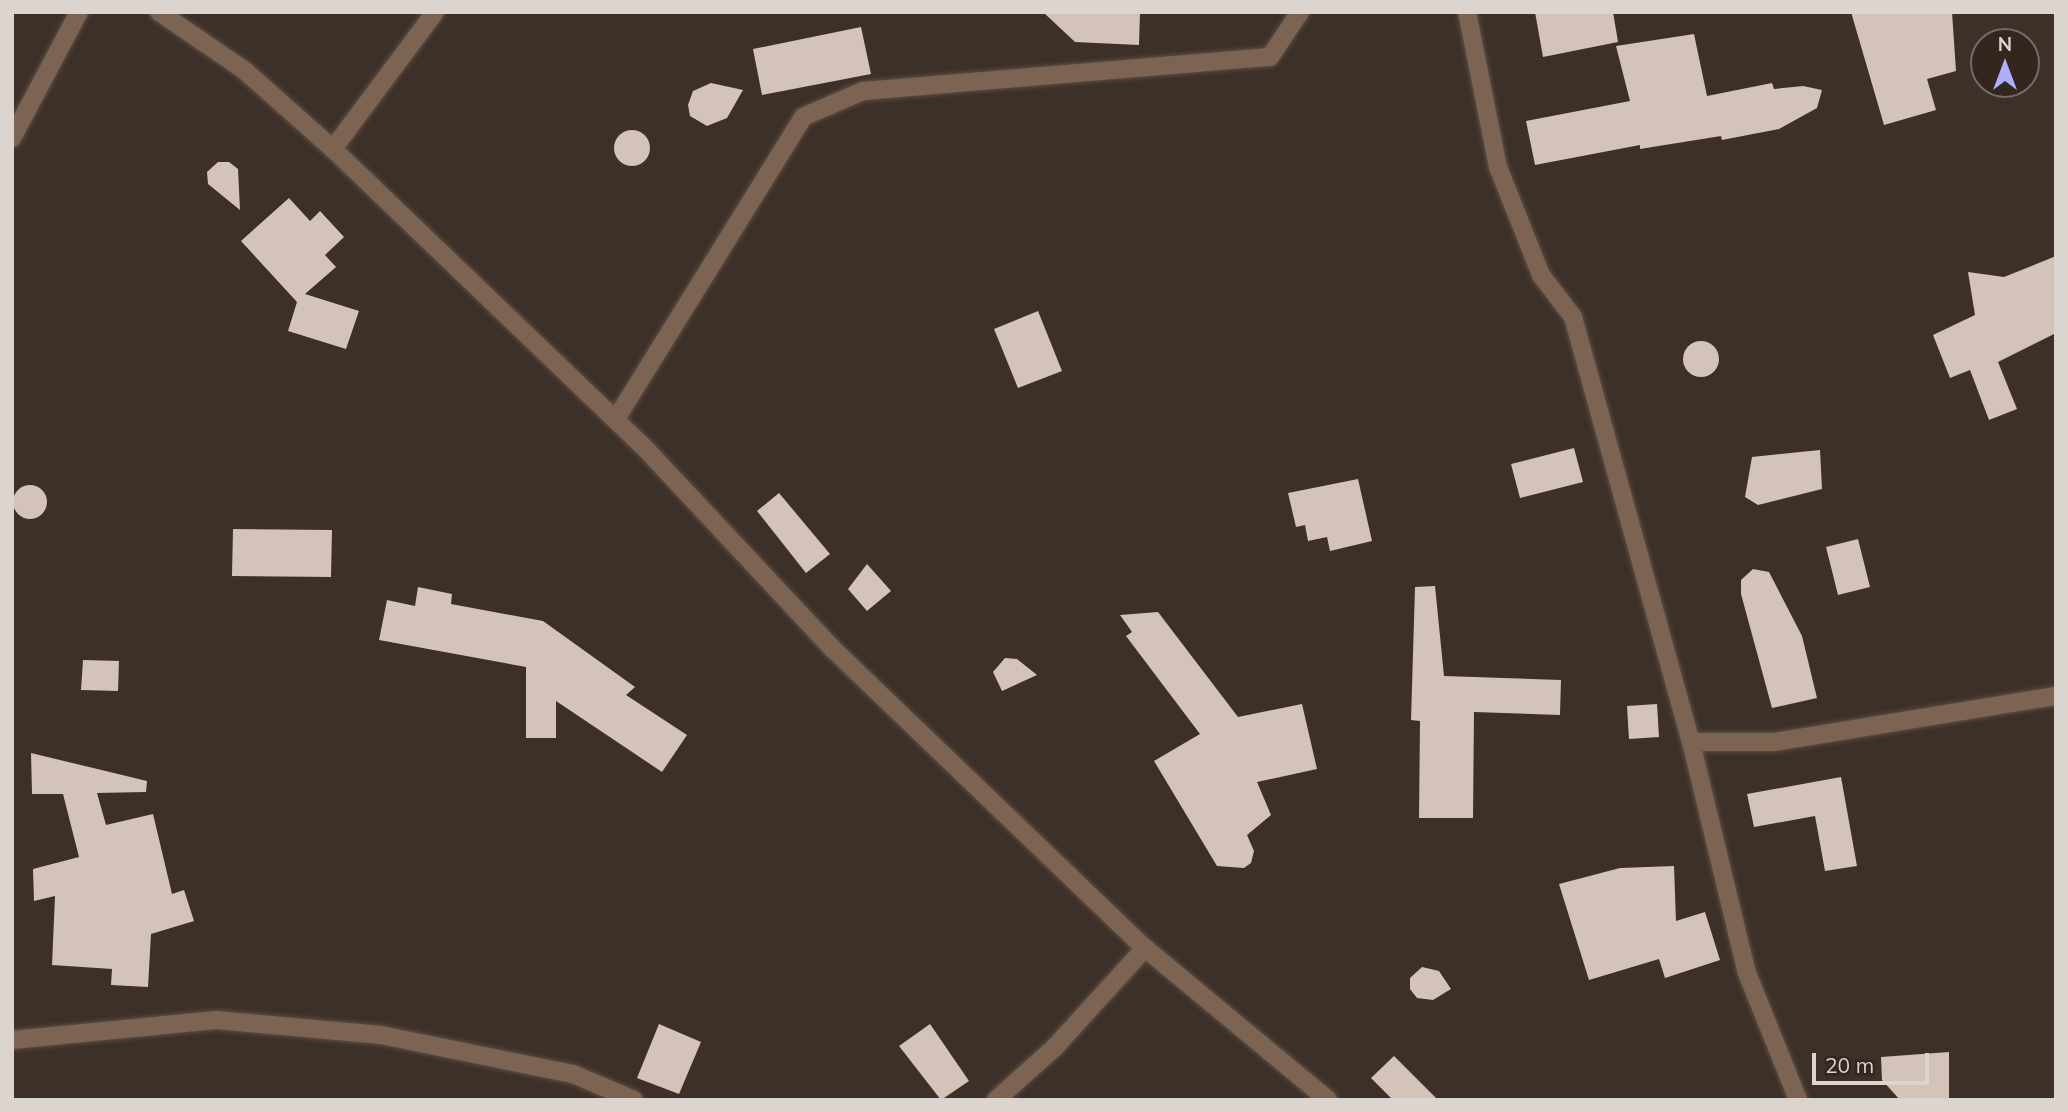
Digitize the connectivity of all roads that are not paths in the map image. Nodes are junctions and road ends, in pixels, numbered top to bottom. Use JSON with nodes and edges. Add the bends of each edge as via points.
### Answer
{"nodes":[{"id":1,"x":79,"y":12,"type":"edge"},
{"id":2,"x":159,"y":12,"type":"edge"},
{"id":3,"x":435,"y":12,"type":"edge"},
{"id":4,"x":1300,"y":12,"type":"edge"},
{"id":5,"x":1467,"y":12,"type":"edge"},
{"id":6,"x":12,"y":138,"type":"edge"},
{"id":7,"x":333,"y":149,"type":"junction"},
{"id":8,"x":615,"y":419,"type":"junction"},
{"id":9,"x":2056,"y":696,"type":"edge"},
{"id":10,"x":1691,"y":742,"type":"junction"},
{"id":11,"x":1145,"y":948,"type":"junction"},
{"id":12,"x":12,"y":1040,"type":"edge"},
{"id":13,"x":634,"y":1100,"type":"edge"},
{"id":14,"x":996,"y":1100,"type":"edge"},
{"id":15,"x":1328,"y":1100,"type":"edge"},
{"id":16,"x":1798,"y":1100,"type":"edge"}],
"edges":[{"from":1,"to":6,"type":"street"},
{"from":2,"to":7,"type":"street","via":[[244,70]]},
{"from":3,"to":7,"type":"street"},
{"from":4,"to":8,"type":"street","via":[[1270,57],[863,91],[803,117]]},
{"from":5,"to":10,"type":"street","via":[[1497,167],[1541,275],[1573,317]]},
{"from":7,"to":8,"type":"street"},
{"from":8,"to":11,"type":"street","via":[[835,651]]},
{"from":9,"to":10,"type":"street","via":[[1775,742]]},
{"from":10,"to":16,"type":"street","via":[[1747,972]]},
{"from":11,"to":14,"type":"street","via":[[1055,1047]]},
{"from":11,"to":15,"type":"street"},
{"from":12,"to":13,"type":"street","via":[[216,1020],[368,1034],[573,1074]]}]}
